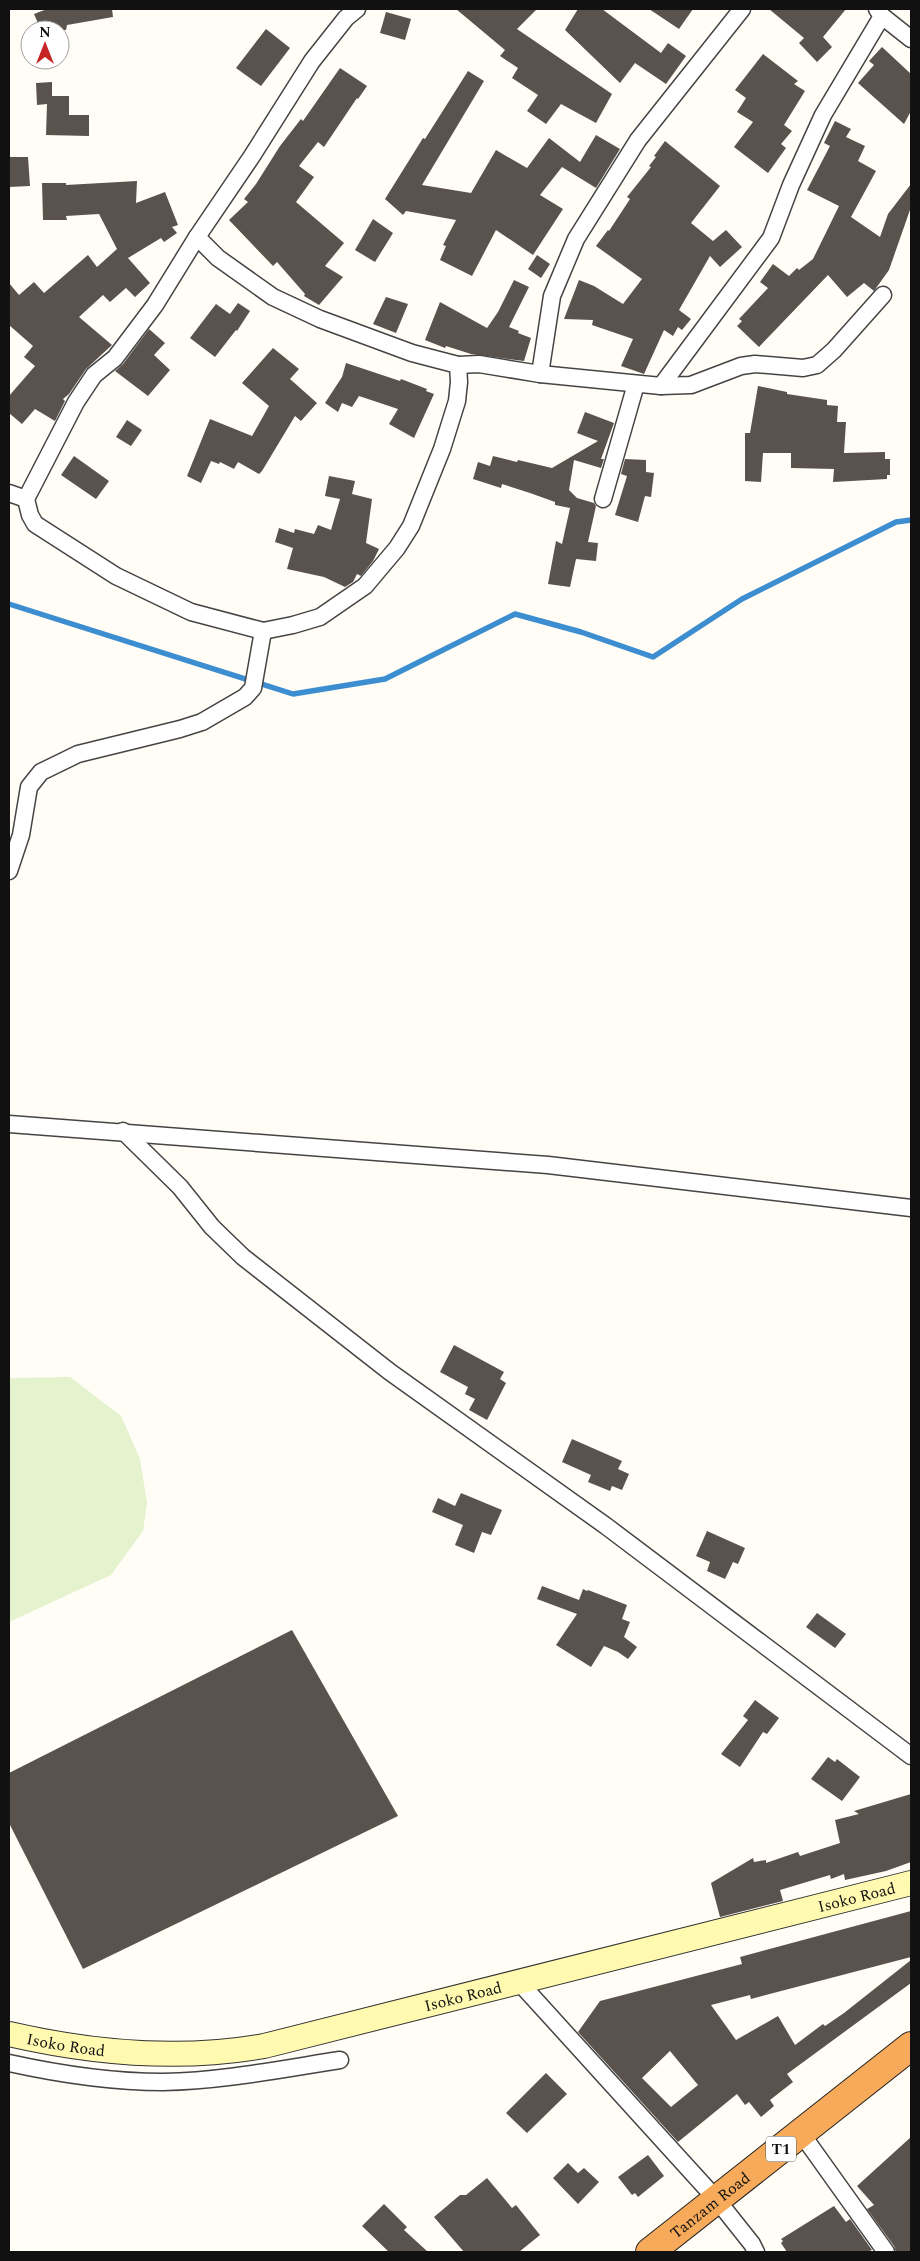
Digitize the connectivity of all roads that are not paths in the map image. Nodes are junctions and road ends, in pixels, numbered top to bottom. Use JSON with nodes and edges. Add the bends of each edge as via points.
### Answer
{"nodes":[{"id":1,"x":357,"y":9,"type":"edge"},
{"id":2,"x":742,"y":9,"type":"edge"},
{"id":3,"x":880,"y":12,"type":"edge"},
{"id":4,"x":911,"y":39,"type":"edge"},
{"id":5,"x":197,"y":237,"type":"junction"},
{"id":6,"x":883,"y":294,"type":"dead end"},
{"id":7,"x":458,"y":365,"type":"junction"},
{"id":8,"x":540,"y":374,"type":"junction"},
{"id":9,"x":636,"y":384,"type":"junction"},
{"id":10,"x":661,"y":386,"type":"junction"},
{"id":11,"x":9,"y":493,"type":"edge"},
{"id":12,"x":26,"y":498,"type":"junction"},
{"id":13,"x":603,"y":498,"type":"dead end"},
{"id":14,"x":263,"y":631,"type":"junction"},
{"id":15,"x":9,"y":870,"type":"edge"},
{"id":16,"x":9,"y":1124,"type":"edge"},
{"id":17,"x":122,"y":1131,"type":"junction"},
{"id":18,"x":911,"y":1208,"type":"edge"},
{"id":19,"x":911,"y":1756,"type":"edge"},
{"id":20,"x":911,"y":1883,"type":"edge"},
{"id":21,"x":519,"y":1982,"type":"junction"},
{"id":22,"x":9,"y":2034,"type":"edge"},
{"id":23,"x":911,"y":2046,"type":"edge"},
{"id":24,"x":340,"y":2060,"type":"dead end"},
{"id":25,"x":9,"y":2064,"type":"edge"},
{"id":26,"x":801,"y":2134,"type":"junction"},
{"id":27,"x":717,"y":2200,"type":"junction"},
{"id":28,"x":650,"y":2252,"type":"edge"},
{"id":29,"x":756,"y":2252,"type":"edge"},
{"id":30,"x":886,"y":2252,"type":"edge"}],
"edges":[{"from":1,"to":5,"type":"street","via":[[312,61]]},
{"from":2,"to":8,"type":"street","via":[[638,140],[576,239],[552,296]]},
{"from":3,"to":4,"type":"street"},
{"from":3,"to":10,"type":"street","via":[[823,114],[771,238]]},
{"from":5,"to":7,"type":"street","via":[[241,276],[298,309],[412,353]]},
{"from":5,"to":12,"type":"street","via":[[155,305],[115,358],[94,375],[76,402]]},
{"from":6,"to":10,"type":"street","via":[[817,365],[803,368],[755,364],[733,368],[692,385]]},
{"from":7,"to":8,"type":"street","via":[[480,364]]},
{"from":7,"to":14,"type":"street","via":[[456,401],[442,448],[422,502],[397,548],[365,586],[341,604],[320,616]]},
{"from":8,"to":9,"type":"street"},
{"from":9,"to":10,"type":"street"},
{"from":9,"to":13,"type":"street"},
{"from":11,"to":12,"type":"street"},
{"from":12,"to":14,"type":"street","via":[[35,524],[116,576],[191,612]]},
{"from":14,"to":15,"type":"street","via":[[253,688],[244,698],[202,722],[78,754],[41,772],[29,787],[21,835]]},
{"from":16,"to":17,"type":"street"},
{"from":17,"to":18,"type":"street","via":[[548,1165]]},
{"from":17,"to":19,"type":"street","via":[[180,1187],[212,1227],[243,1257],[390,1372],[606,1526]]},
{"from":20,"to":21,"type":"street","name":"Isoko Road"},
{"from":21,"to":22,"type":"street","name":"Isoko Road","via":[[231,2052],[137,2053],[71,2046]]},
{"from":21,"to":27,"type":"street"},
{"from":23,"to":26,"type":"highway","name":"Tanzam Road","number":"T1"},
{"from":24,"to":25,"type":"street","via":[[164,2082],[116,2080]]},
{"from":26,"to":27,"type":"highway","name":"Tanzam Road","number":"T1"},
{"from":26,"to":30,"type":"street"},
{"from":27,"to":28,"type":"highway","name":"Tanzam Road","number":"T1"},
{"from":27,"to":29,"type":"street"}]}
